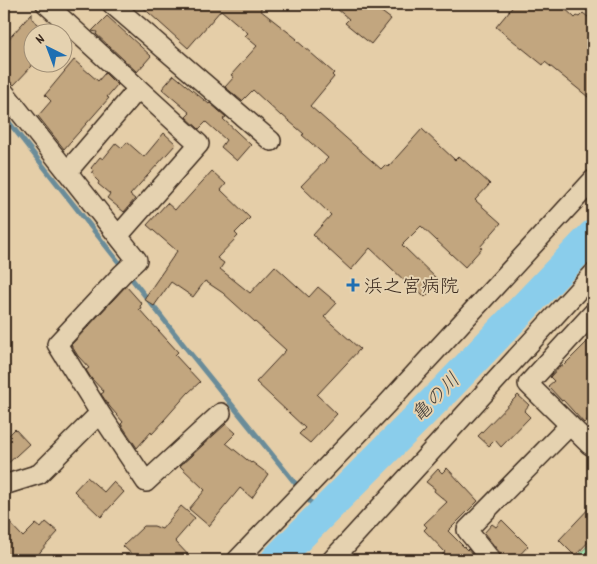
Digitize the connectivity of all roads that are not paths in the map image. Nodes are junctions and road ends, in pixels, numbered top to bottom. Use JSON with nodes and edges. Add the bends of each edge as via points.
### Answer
{"nodes":[{"id":1,"x":46,"y":4,"type":"edge"},
{"id":2,"x":112,"y":4,"type":"edge"},
{"id":3,"x":138,"y":88,"type":"junction"},
{"id":4,"x":4,"y":92,"type":"edge"},
{"id":5,"x":271,"y":141,"type":"dead end"},
{"id":6,"x":67,"y":172,"type":"junction"},
{"id":7,"x":593,"y":180,"type":"edge"},
{"id":8,"x":118,"y":236,"type":"junction"},
{"id":9,"x":593,"y":274,"type":"edge"},
{"id":10,"x":593,"y":313,"type":"edge"},
{"id":11,"x":221,"y":413,"type":"dead end"},
{"id":12,"x":100,"y":414,"type":"junction"},
{"id":13,"x":570,"y":425,"type":"junction"},
{"id":14,"x":593,"y":443,"type":"edge"},
{"id":15,"x":4,"y":485,"type":"edge"},
{"id":16,"x":237,"y":560,"type":"edge"},
{"id":17,"x":332,"y":560,"type":"edge"},
{"id":18,"x":491,"y":560,"type":"edge"}],
"edges":[{"from":1,"to":3,"type":"street"},
{"from":2,"to":5,"type":"street"},
{"from":3,"to":6,"type":"street"},
{"from":3,"to":8,"type":"street","via":[[199,144]]},
{"from":4,"to":6,"type":"street"},
{"from":6,"to":8,"type":"street"},
{"from":7,"to":16,"type":"street","via":[[385,406]]},
{"from":8,"to":12,"type":"street","via":[[137,260],[57,344]]},
{"from":9,"to":17,"type":"street"},
{"from":10,"to":13,"type":"street","via":[[528,384]]},
{"from":11,"to":12,"type":"street","via":[[146,482]]},
{"from":12,"to":15,"type":"street","via":[[39,474]]},
{"from":13,"to":14,"type":"street","via":[[590,445]]},
{"from":13,"to":18,"type":"street","via":[[467,530]]}]}
